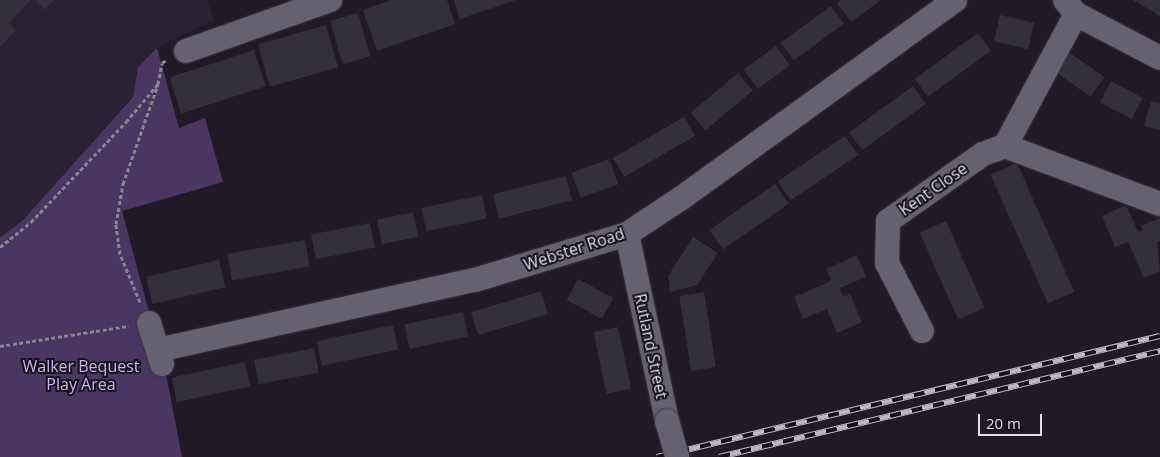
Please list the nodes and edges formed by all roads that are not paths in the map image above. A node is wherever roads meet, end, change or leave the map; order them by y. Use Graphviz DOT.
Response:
graph roads {
  1 [pos="330,0"];
  2 [pos="955,0"];
  3 [pos="1071,7"];
  4 [pos="186,51"];
  5 [pos="1160,58"];
  6 [pos="1004,146"];
  7 [pos="1160,204"];
  8 [pos="627,234"];
  9 [pos="149,323"];
  10 [pos="922,331"];
  11 [pos="677,457"];
  1 -- 4 [label="street"];
  2 -- 8 [label="street, Webster Road"];
  3 -- 5 [label="street"];
  3 -- 6 [label="street"];
  6 -- 7 [label="street"];
  6 -- 10 [label="street, Kent Close"];
  8 -- 9 [label="street, Webster Road"];
  8 -- 11 [label="street, Rutland Street, bridge"];
}
